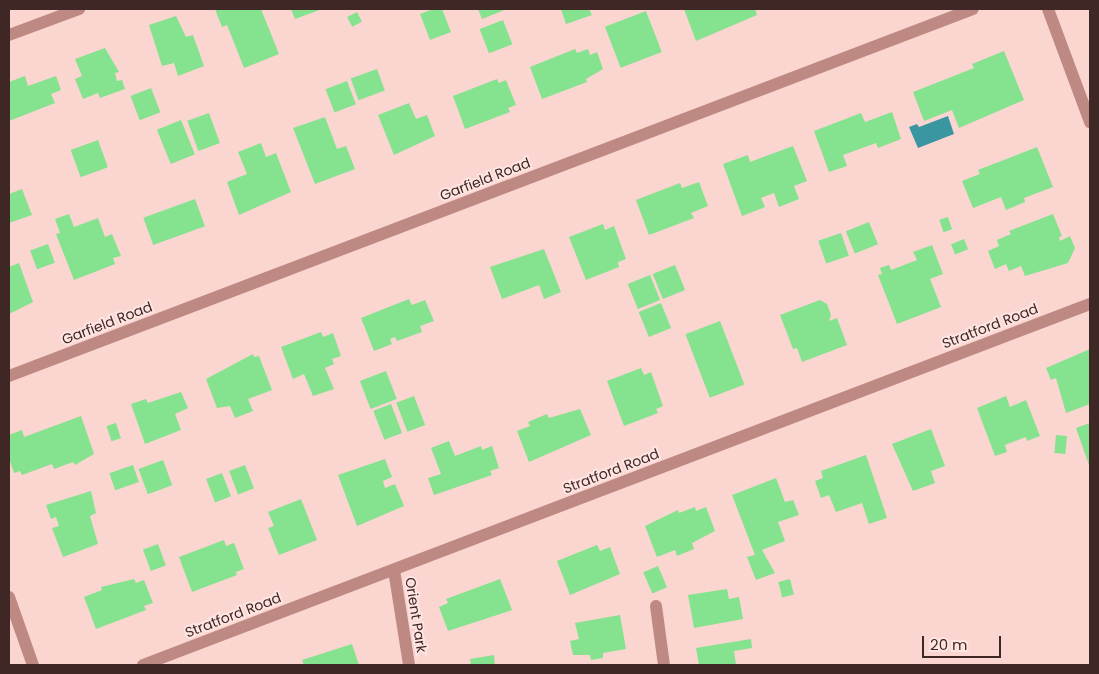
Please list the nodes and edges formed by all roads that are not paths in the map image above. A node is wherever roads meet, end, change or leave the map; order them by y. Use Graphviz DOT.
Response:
graph roads {
  1 [pos="79,9"];
  2 [pos="973,9"];
  3 [pos="1048,9"];
  4 [pos="9,35"];
  5 [pos="1090,122"];
  6 [pos="1090,304"];
  7 [pos="9,376"];
  8 [pos="394,570"];
  9 [pos="9,597"];
  10 [pos="656,606"];
  11 [pos="33,665"];
  12 [pos="143,665"];
  13 [pos="409,665"];
  14 [pos="664,665"];
  1 -- 4 [label="street"];
  2 -- 7 [label="street, Garfield Road"];
  3 -- 5 [label="street"];
  6 -- 8 [label="street, Stratford Road"];
  8 -- 12 [label="street, Stratford Road"];
  8 -- 13 [label="street, Orient Park"];
  9 -- 11 [label="street"];
  10 -- 14 [label="street"];
}
